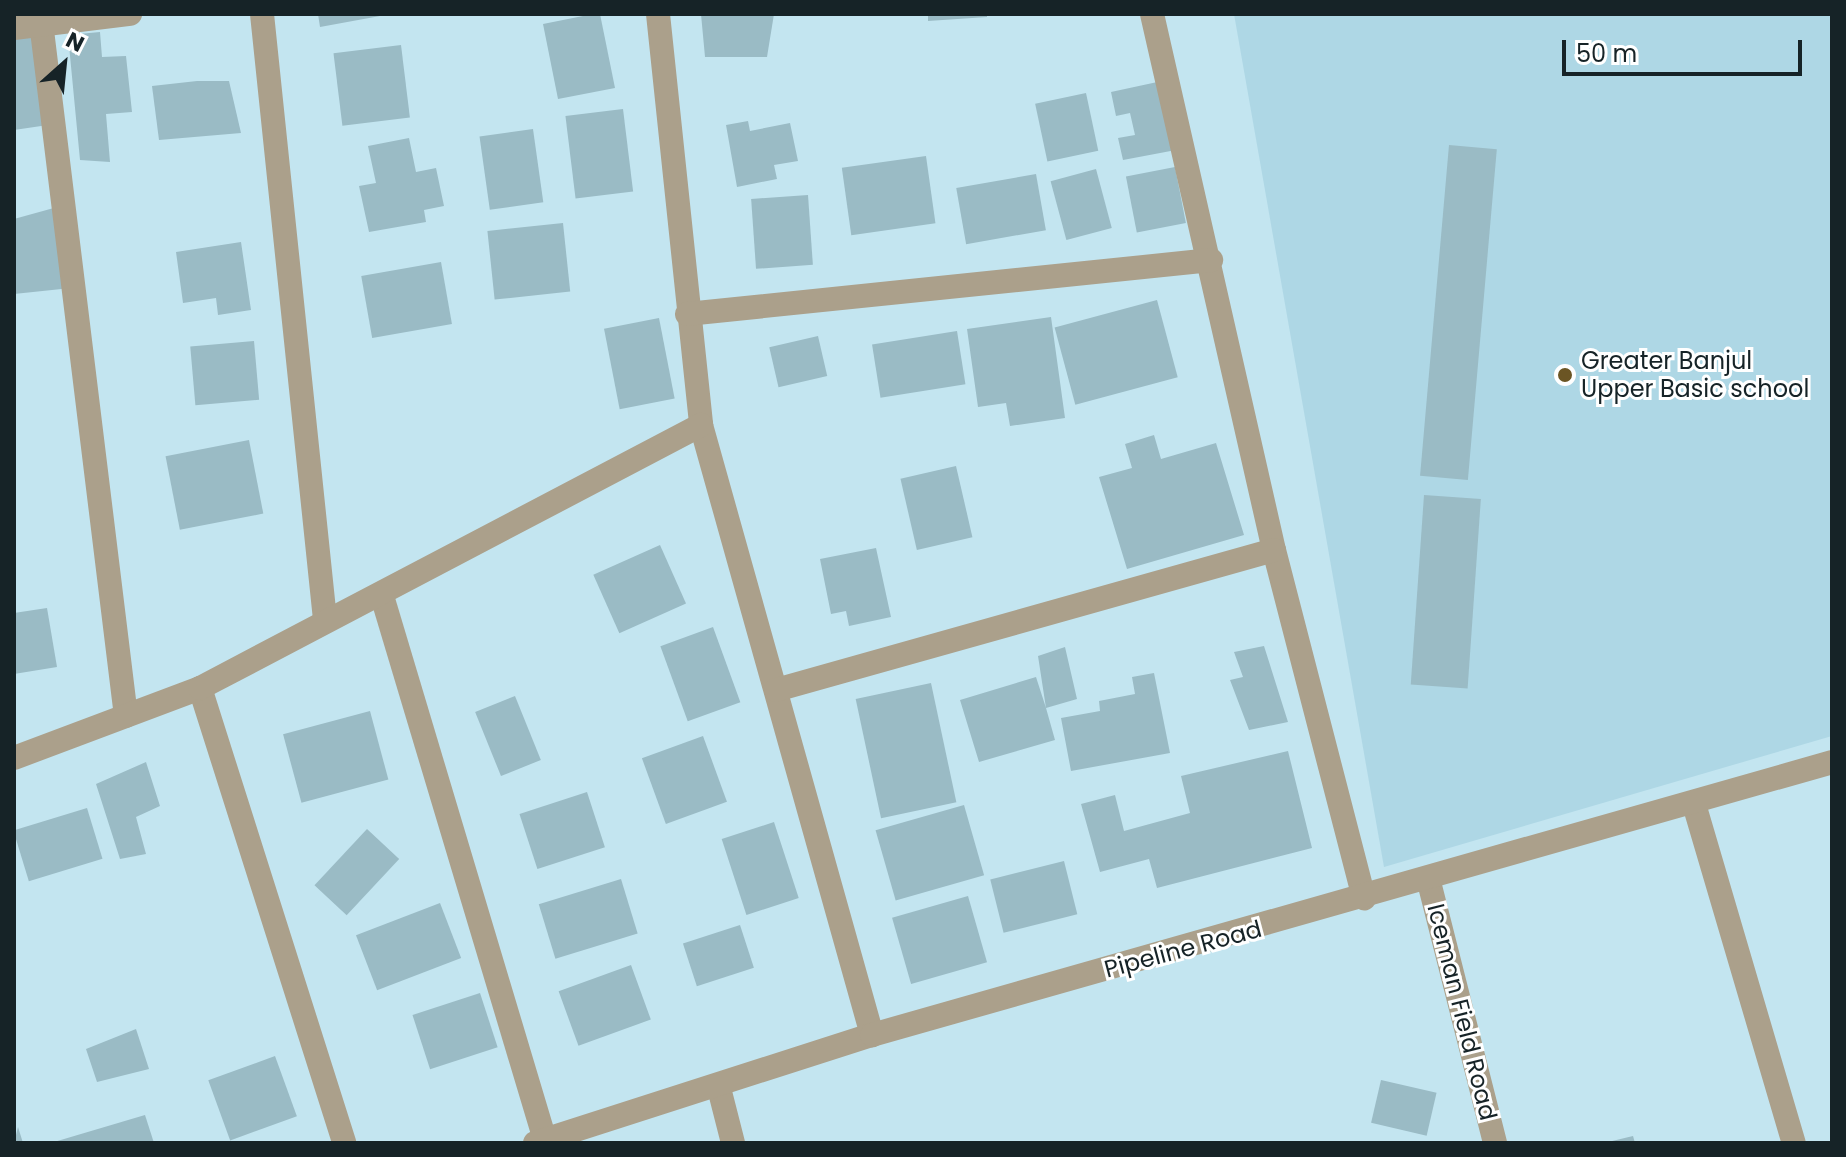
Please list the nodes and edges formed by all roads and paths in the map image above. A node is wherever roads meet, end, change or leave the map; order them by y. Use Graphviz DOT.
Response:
graph roads {
  1 [pos="130,14"];
  2 [pos="262,14"];
  3 [pos="658,14"];
  4 [pos="1152,14"];
  5 [pos="40,19"];
  6 [pos="14,28"];
  7 [pos="1211,260"];
  8 [pos="687,314"];
  9 [pos="701,425"];
  10 [pos="1274,550"];
  11 [pos="382,596"];
  12 [pos="325,620"];
  13 [pos="200,688"];
  14 [pos="776,690"];
  15 [pos="126,716"];
  16 [pos="14,758"];
  17 [pos="1832,762"];
  18 [pos="1694,804"];
  19 [pos="1429,882"];
  20 [pos="1364,899"];
  21 [pos="872,1035"];
  22 [pos="719,1088"];
  23 [pos="540,1142"];
  24 [pos="344,1143"];
  25 [pos="733,1143"];
  26 [pos="1495,1143"];
  27 [pos="1794,1143"];
  1 -- 5 [label="street"];
  2 -- 12 [label="street"];
  3 -- 8 [label="street"];
  4 -- 7 [label="street"];
  5 -- 6 [label="street"];
  5 -- 15 [label="street"];
  7 -- 8 [label="street"];
  7 -- 10 [label="street"];
  8 -- 9 [label="street"];
  9 -- 11 [label="street"];
  9 -- 14 [label="street"];
  10 -- 14 [label="street"];
  10 -- 20 [label="street"];
  11 -- 12 [label="street"];
  11 -- 23 [label="street"];
  12 -- 13 [label="street"];
  13 -- 15 [label="street"];
  13 -- 24 [label="street"];
  14 -- 21 [label="street"];
  15 -- 16 [label="street"];
  17 -- 18 [label="street, Pipeline Road"];
  18 -- 19 [label="street, Pipeline Road"];
  18 -- 27 [label="street"];
  19 -- 20 [label="street, Pipeline Road"];
  19 -- 26 [label="street, Iceman Field Road"];
  20 -- 21 [label="street, Pipeline Road"];
  21 -- 22 [label="street, Pipeline Road"];
  22 -- 23 [label="street, Pipeline Road"];
  22 -- 25 [label="street"];
}
